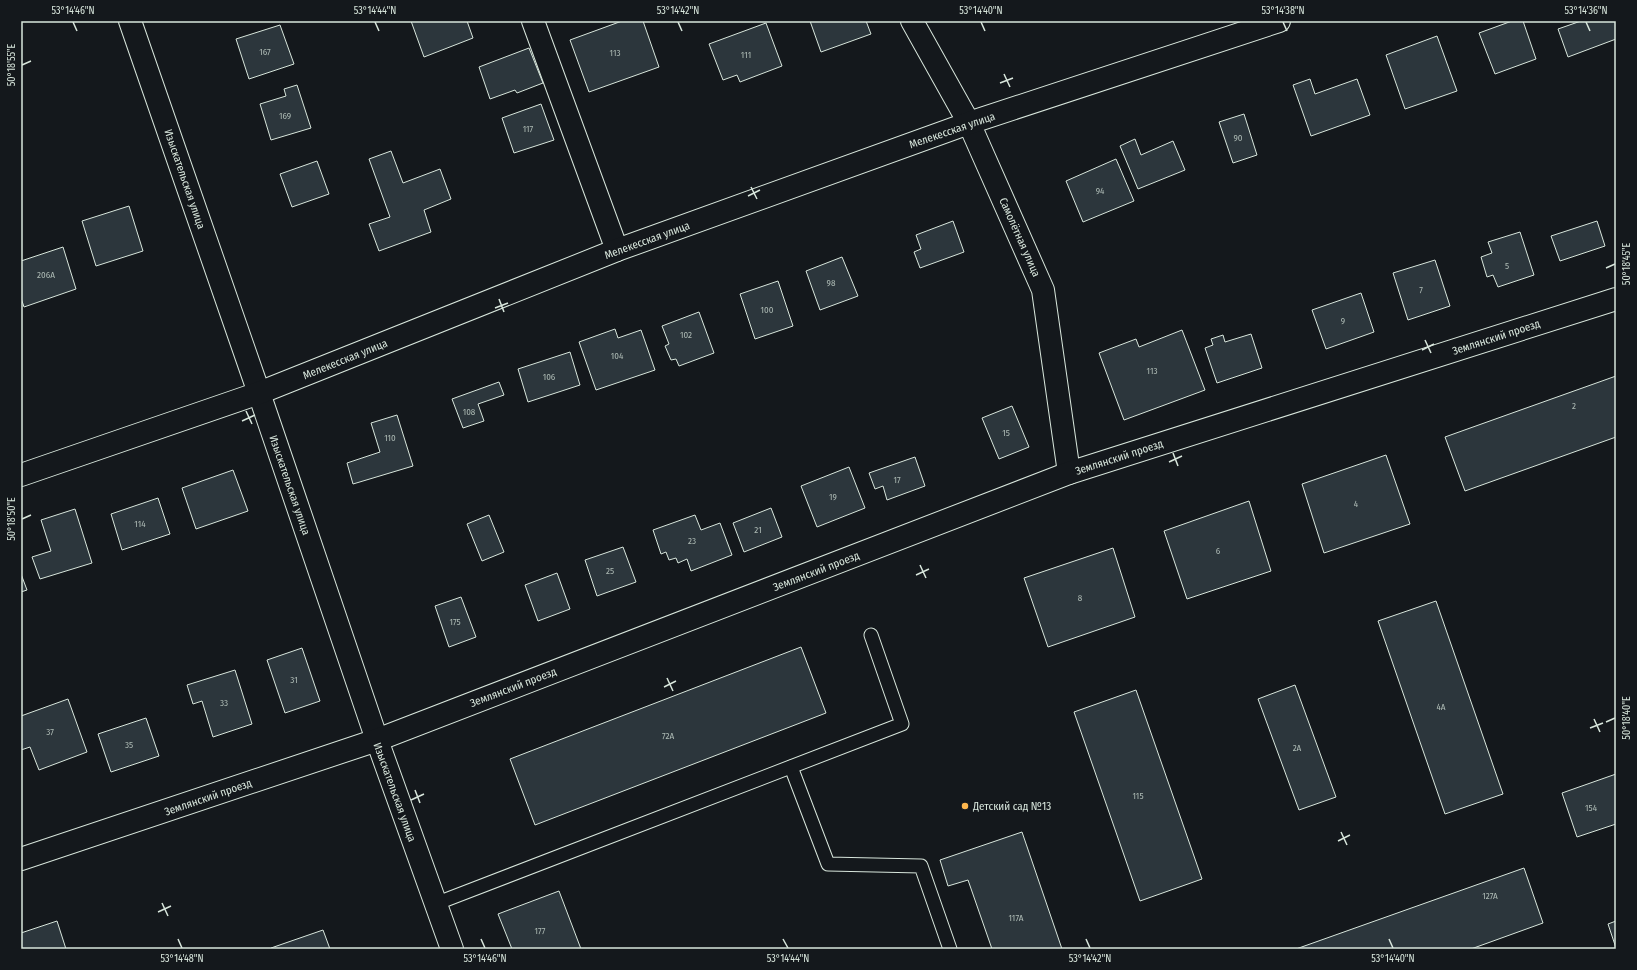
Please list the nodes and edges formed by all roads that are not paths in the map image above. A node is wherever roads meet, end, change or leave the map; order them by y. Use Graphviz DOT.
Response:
graph roads {
  1 [pos="130,21"];
  2 [pos="533,21"];
  3 [pos="912,21"];
  4 [pos="1279,21"];
  5 [pos="969,123"];
  6 [pos="617,250"];
  7 [pos="1616,299"];
  8 [pos="259,393"];
  9 [pos="1069,472"];
  10 [pos="21,475"];
  11 [pos="871,635"];
  12 [pos="377,740"];
  13 [pos="791,767"];
  14 [pos="21,859"];
  15 [pos="436,904"];
  16 [pos="452,949"];
  17 [pos="950,949"];
  1 -- 8 [label="street, Изыскательская улица"];
  2 -- 6 [label="street"];
  3 -- 5 [label="street, Самолётная улица"];
  4 -- 5 [label="street, Мелекесская улица"];
  5 -- 6 [label="street, Мелекесская улица"];
  5 -- 9 [label="street, Самолётная улица"];
  6 -- 8 [label="street, Мелекесская улица"];
  7 -- 9 [label="street, Землянский проезд"];
  8 -- 10 [label="street, Мелекесская улица"];
  8 -- 12 [label="street, Изыскательская улица"];
  9 -- 12 [label="street, Землянский проезд"];
  11 -- 13 [label="lane"];
  12 -- 14 [label="street, Землянский проезд"];
  12 -- 15 [label="street, Изыскательская улица"];
  13 -- 15 [label="lane"];
  13 -- 17 [label="lane"];
  15 -- 16 [label="street, Изыскательская улица"];
}
